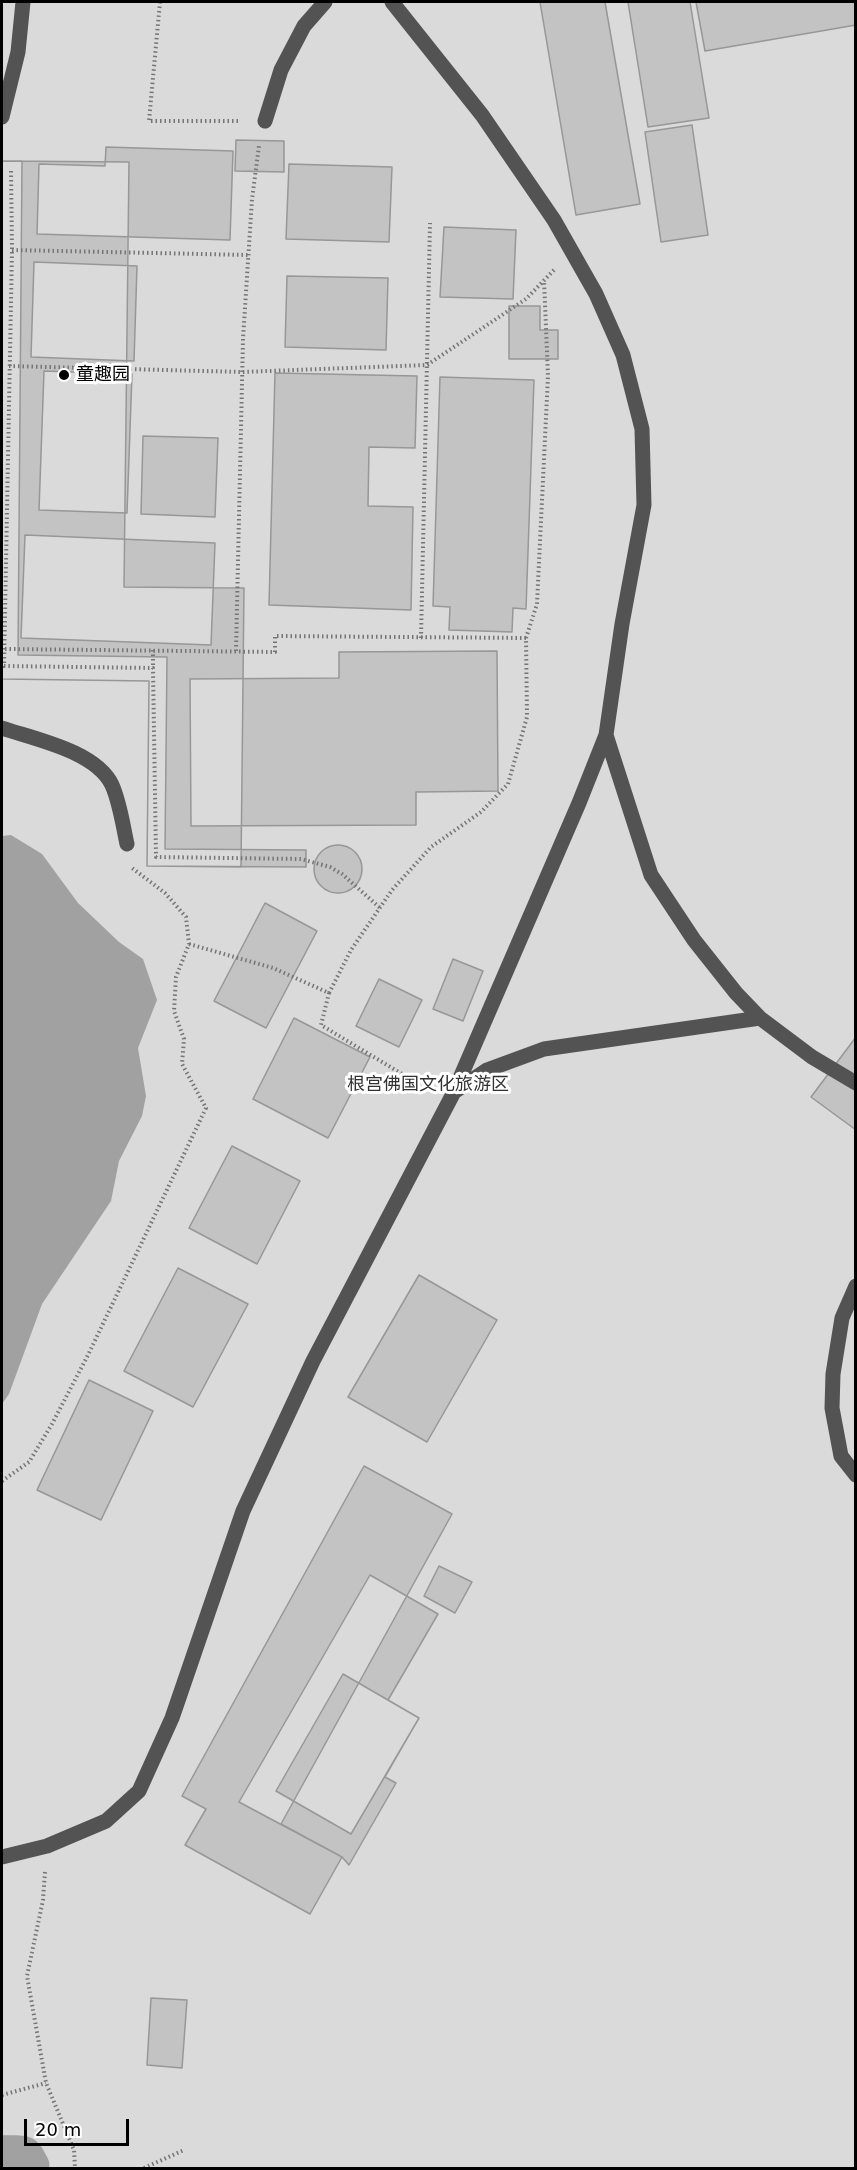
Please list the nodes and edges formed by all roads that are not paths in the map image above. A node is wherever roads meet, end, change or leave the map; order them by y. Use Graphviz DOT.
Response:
graph roads {
  1 [pos="23,2"];
  2 [pos="325,2"];
  3 [pos="392,2"];
  4 [pos="2,117"];
  5 [pos="266,121"];
  6 [pos="2,728"];
  7 [pos="606,735"];
  8 [pos="127,844"];
  9 [pos="760,1018"];
  10 [pos="855,1083"];
  11 [pos="454,1092"];
  12 [pos="855,1286"];
  13 [pos="855,1475"];
  14 [pos="2,1857"];
  1 -- 4 [label="lane"];
  2 -- 5 [label="lane"];
  3 -- 7 [label="lane"];
  6 -- 8 [label="lane"];
  7 -- 9 [label="lane"];
  7 -- 11 [label="lane"];
  9 -- 10 [label="lane"];
  9 -- 11 [label="lane"];
  11 -- 14 [label="lane"];
  12 -- 13 [label="lane"];
}
